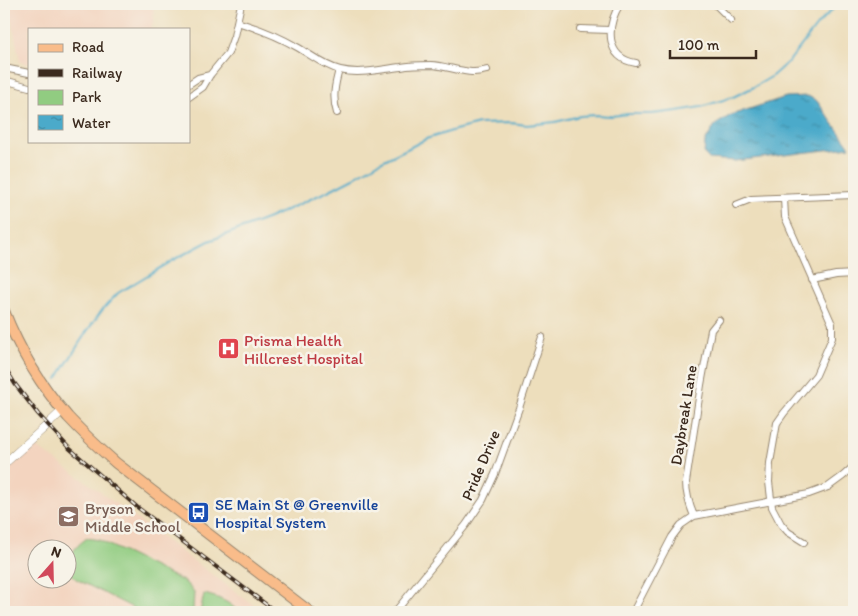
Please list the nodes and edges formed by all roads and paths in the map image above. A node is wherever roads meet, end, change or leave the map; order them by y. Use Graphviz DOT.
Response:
graph roads {
  1 [pos="241,4"];
  2 [pos="620,4"];
  3 [pos="715,4"];
  4 [pos="731,20"];
  5 [pos="237,22"];
  6 [pos="580,29"];
  7 [pos="610,30"];
  8 [pos="636,63"];
  9 [pos="4,68"];
  10 [pos="339,70"];
  11 [pos="487,70"];
  12 [pos="28,73"];
  13 [pos="210,75"];
  14 [pos="4,80"];
  15 [pos="190,83"];
  16 [pos="28,87"];
  17 [pos="190,96"];
  18 [pos="337,112"];
  19 [pos="854,195"];
  20 [pos="784,198"];
  21 [pos="736,205"];
  22 [pos="854,274"];
  23 [pos="812,280"];
  24 [pos="4,311"];
  25 [pos="719,320"];
  26 [pos="542,337"];
  27 [pos="63,410"];
  28 [pos="4,464"];
  29 [pos="854,466"];
  30 [pos="771,501"];
  31 [pos="694,516"];
  32 [pos="804,542"];
  33 [pos="310,612"];
  34 [pos="395,612"];
  35 [pos="633,612"];
  1 -- 5 [label="street"];
  2 -- 7 [label="street"];
  3 -- 4 [label="street"];
  5 -- 10 [label="street"];
  5 -- 13 [label="street"];
  6 -- 7 [label="street"];
  7 -- 8 [label="street"];
  9 -- 12 [label="street"];
  10 -- 11 [label="street"];
  10 -- 18 [label="street"];
  13 -- 15 [label="street"];
  13 -- 17 [label="street"];
  14 -- 16 [label="street"];
  19 -- 20 [label="street"];
  20 -- 21 [label="street"];
  20 -- 23 [label="street"];
  22 -- 23 [label="street"];
  23 -- 30 [label="street"];
  24 -- 27 [label="main road"];
  25 -- 31 [label="street, Daybreak Lane"];
  26 -- 34 [label="street, Pride Drive"];
  27 -- 28 [label="street"];
  27 -- 33 [label="main road"];
  29 -- 30 [label="street"];
  30 -- 31 [label="street"];
  30 -- 32 [label="street"];
  31 -- 35 [label="street"];
}
